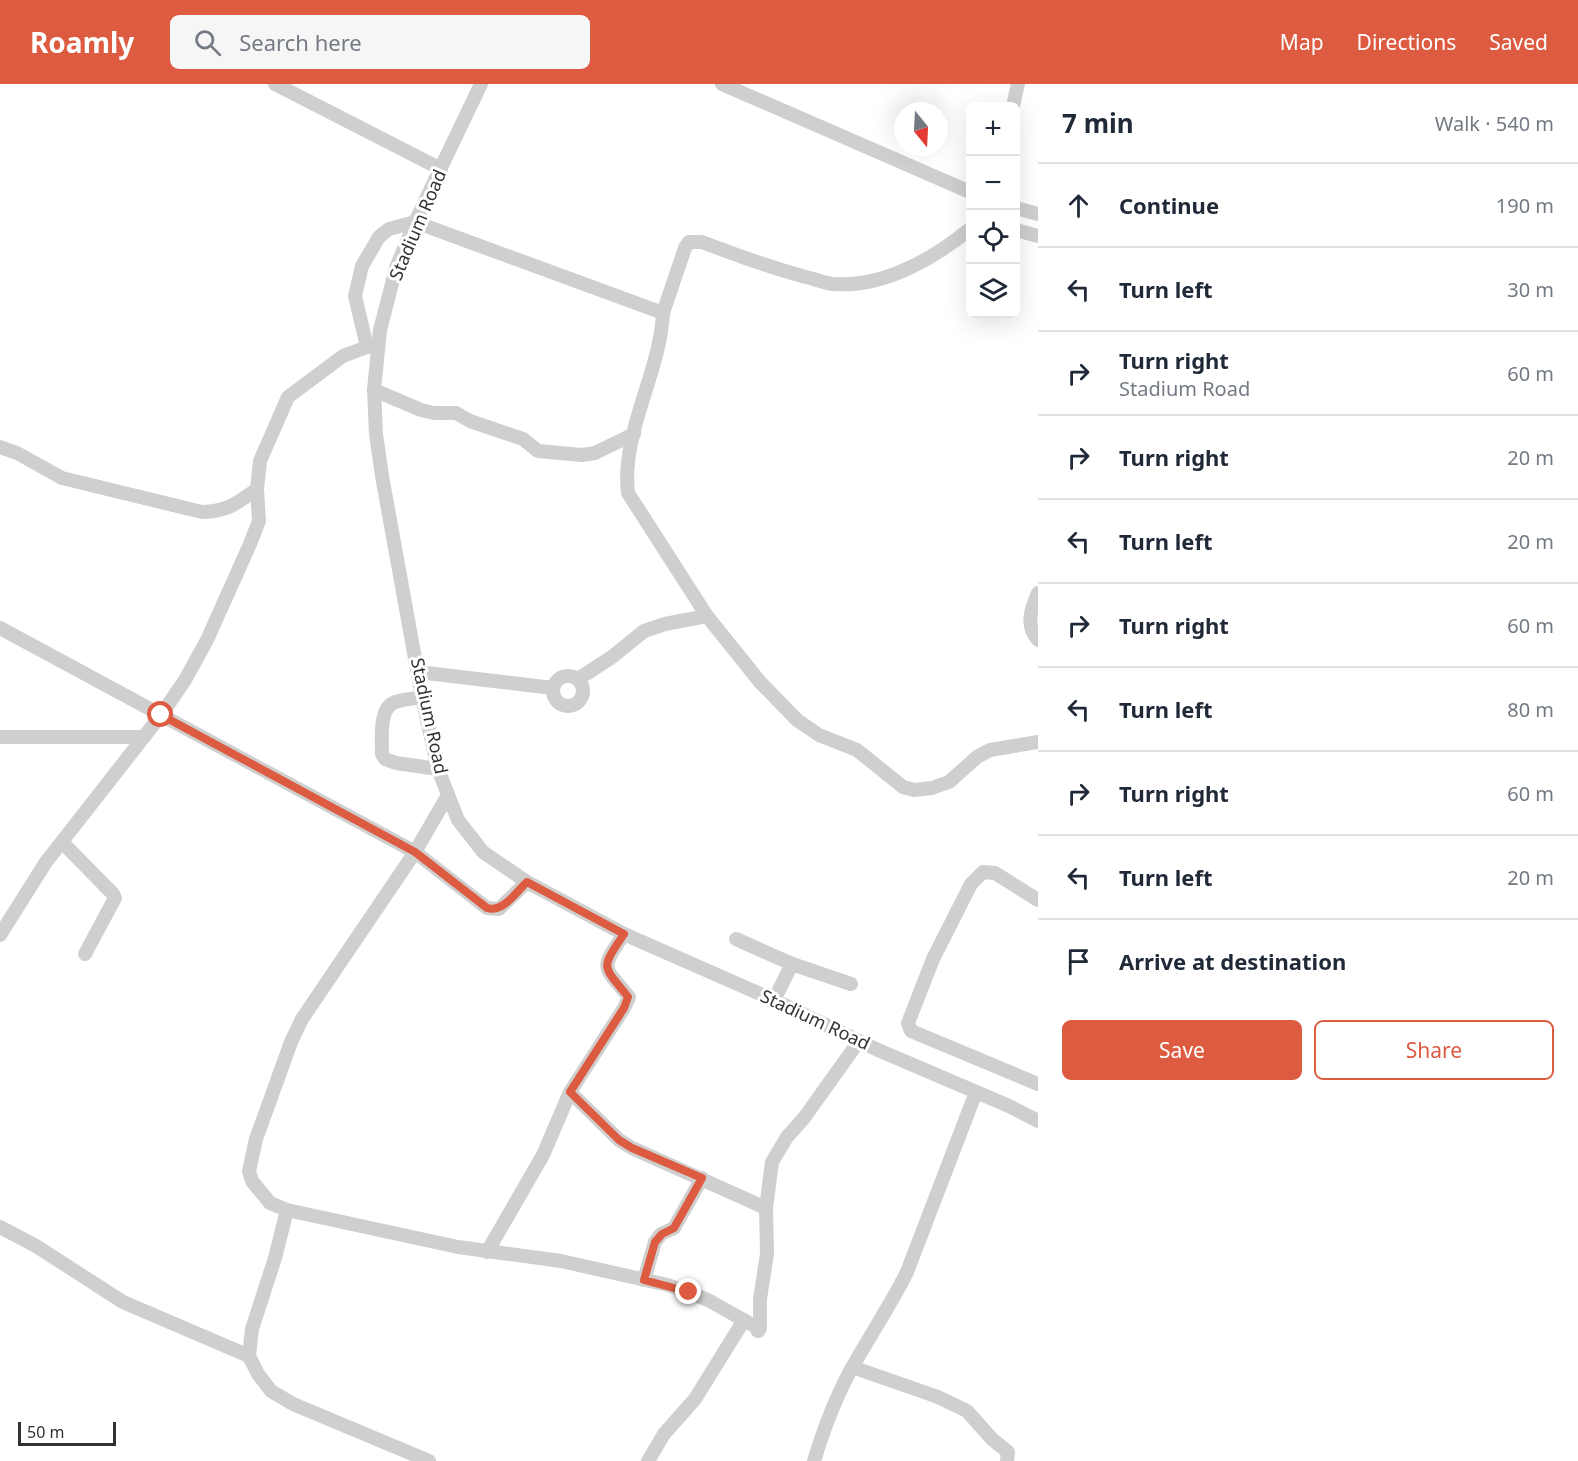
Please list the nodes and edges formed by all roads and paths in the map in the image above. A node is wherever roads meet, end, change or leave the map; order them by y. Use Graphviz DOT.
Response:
graph roads {
  1 [pos="276,84"];
  2 [pos="481,84"];
  3 [pos="722,84"];
  4 [pos="1018,84"];
  5 [pos="1014,102"];
  6 [pos="441,169"];
  7 [pos="966,190"];
  8 [pos="1020,209"];
  9 [pos="1038,213"];
  10 [pos="416,222"];
  11 [pos="1020,231"];
  12 [pos="966,232"];
  13 [pos="1038,236"];
  14 [pos="663,314"];
  15 [pos="373,346"];
  16 [pos="374,390"];
  17 [pos="634,434"];
  18 [pos="0,447"];
  19 [pos="257,489"];
  20 [pos="1038,593"];
  21 [pos="707,616"];
  22 [pos="0,628"];
  23 [pos="1038,640"];
  24 [pos="418,672"];
  25 [pos="578,679"];
  26 [pos="553,688"];
  27 [pos="422,697"];
  28 [pos="161,715"];
  29 [pos="0,737"];
  30 [pos="144,737"];
  31 [pos="1038,742"];
  32 [pos="438,769"];
  33 [pos="448,795"];
  34 [pos="62,842"];
  35 [pos="415,852"];
  36 [pos="527,882"];
  37 [pos="1038,900"];
  38 [pos="2,929"];
  39 [pos="624,934"];
  40 [pos="736,939"];
  41 [pos="85,954"];
  42 [pos="792,964"];
  43 [pos="851,984"];
  44 [pos="774,1000"];
  45 [pos="859,1041"];
  46 [pos="1038,1084"];
  47 [pos="570,1092"];
  48 [pos="976,1092"];
  49 [pos="1038,1121"];
  50 [pos="702,1178"];
  51 [pos="766,1208"];
  52 [pos="287,1210"];
  53 [pos="0,1227"];
  54 [pos="487,1252"];
  55 [pos="644,1280"];
  56 [pos="744,1320"];
  57 [pos="249,1356"];
  58 [pos="852,1367"];
  59 [pos="429,1461"];
  60 [pos="648,1461"];
  61 [pos="814,1461"];
  62 [pos="1006,1461"];
  1 -- 6 [label="street"];
  2 -- 6 [label="street, Stadium Road"];
  3 -- 7 [label="street"];
  4 -- 5 [label="street"];
  6 -- 10 [label="street, Stadium Road"];
  8 -- 9 [label="street"];
  10 -- 14 [label="street"];
  10 -- 15 [label="street, Stadium Road"];
  10 -- 15 [label="street"];
  11 -- 13 [label="street"];
  12 -- 14 [label="street"];
  14 -- 17 [label="street"];
  15 -- 16 [label="street, Stadium Road"];
  15 -- 19 [label="street"];
  16 -- 17 [label="street"];
  16 -- 24 [label="street, Stadium Road"];
  17 -- 21 [label="street"];
  18 -- 19 [label="street"];
  19 -- 28 [label="street"];
  20 -- 23 [label="street"];
  21 -- 25 [label="street"];
  21 -- 31 [label="street"];
  22 -- 28 [label="street"];
  24 -- 26 [label="street"];
  24 -- 27 [label="street, Stadium Road"];
  25 -- 26 [label="street"];
  25 -- 26 [label="street"];
  27 -- 32 [label="street, Stadium Road"];
  27 -- 32 [label="street"];
  28 -- 30 [label="street"];
  28 -- 35 [label="street"];
  29 -- 30 [label="street"];
  30 -- 34 [label="street"];
  32 -- 33 [label="street, Stadium Road"];
  33 -- 35 [label="street"];
  33 -- 36 [label="street, Stadium Road"];
  34 -- 38 [label="street"];
  34 -- 41 [label="street"];
  35 -- 36 [label="street"];
  35 -- 52 [label="street"];
  36 -- 39 [label="street, Stadium Road"];
  37 -- 46 [label="street"];
  39 -- 44 [label="street, Stadium Road"];
  39 -- 47 [label="street"];
  40 -- 42 [label="street"];
  42 -- 43 [label="street"];
  42 -- 44 [label="street"];
  44 -- 45 [label="street, Stadium Road"];
  45 -- 48 [label="street, Stadium Road"];
  45 -- 51 [label="street"];
  47 -- 50 [label="street"];
  47 -- 54 [label="street"];
  48 -- 49 [label="street, Stadium Road"];
  48 -- 58 [label="street"];
  50 -- 51 [label="street"];
  50 -- 55 [label="street"];
  51 -- 56 [label="street"];
  52 -- 54 [label="street"];
  52 -- 57 [label="street"];
  53 -- 57 [label="street"];
  54 -- 55 [label="street"];
  55 -- 56 [label="street"];
  56 -- 60 [label="street"];
  57 -- 59 [label="street"];
  58 -- 61 [label="street"];
  58 -- 62 [label="street"];
}
